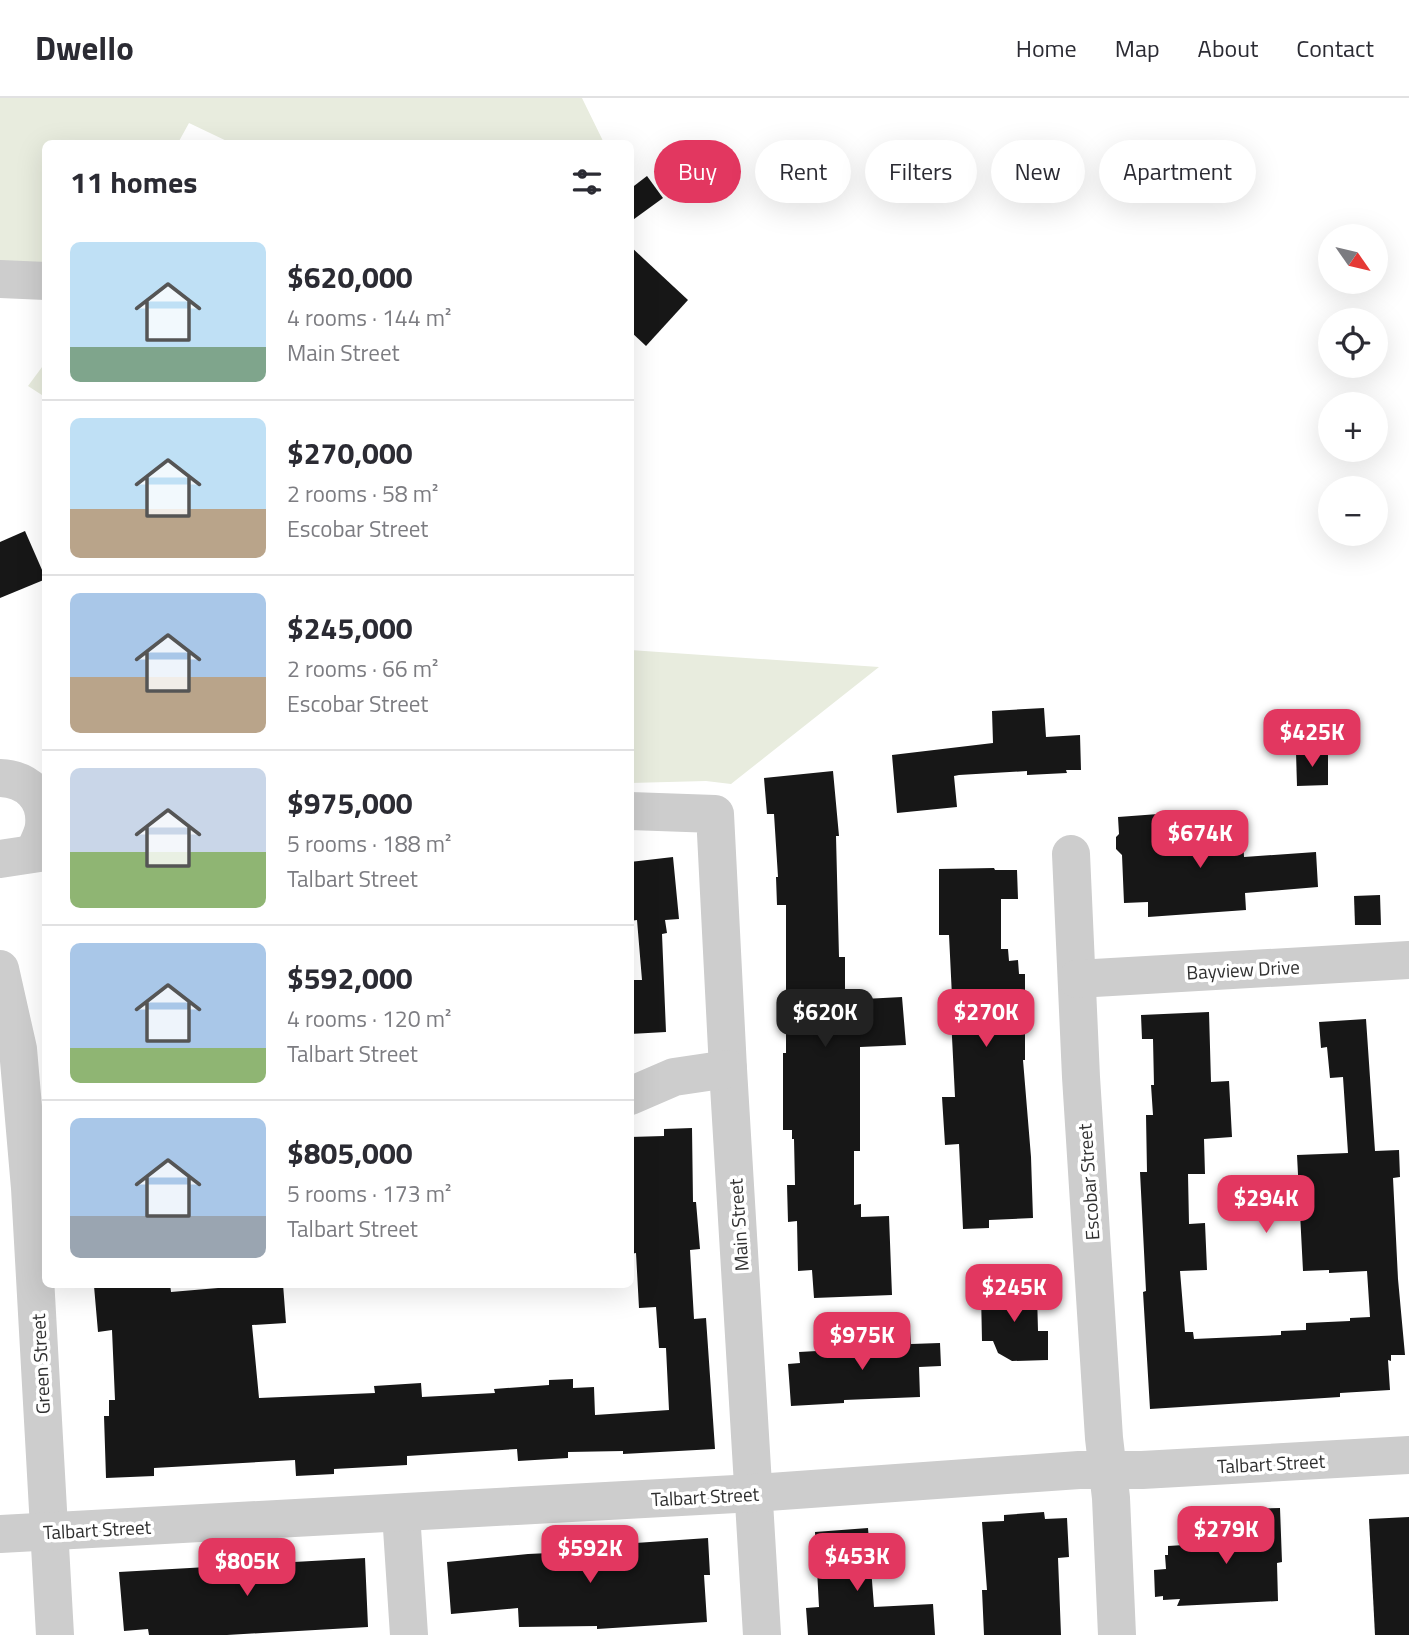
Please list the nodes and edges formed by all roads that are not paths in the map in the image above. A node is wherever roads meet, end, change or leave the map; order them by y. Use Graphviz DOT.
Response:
graph roads {
  1 [pos="0,279"];
  2 [pos="42,281"];
  3 [pos="0,778"];
  4 [pos="42,807"];
  5 [pos="634,811"];
  6 [pos="42,830"];
  7 [pos="1071,854"];
  8 [pos="27,855"];
  9 [pos="1409,960"];
  10 [pos="0,969"];
  11 [pos="1077,979"];
  12 [pos="728,1069"];
  13 [pos="634,1094"];
  14 [pos="25,1188"];
  15 [pos="1409,1455"];
  16 [pos="1108,1470"];
  17 [pos="754,1493"];
  18 [pos="401,1513"];
  19 [pos="50,1531"];
  20 [pos="0,1534"];
  21 [pos="55,1635"];
  22 [pos="409,1635"];
  23 [pos="762,1635"];
  24 [pos="1117,1635"];
  1 -- 2 [label="street"];
  3 -- 4 [label="street"];
  5 -- 12 [label="street, Main Street"];
  6 -- 8 [label="street"];
  7 -- 11 [label="street, Escobar Street"];
  9 -- 11 [label="street, Bayview Drive"];
  10 -- 14 [label="street, Green Street"];
  11 -- 16 [label="street, Escobar Street"];
  12 -- 13 [label="street"];
  12 -- 17 [label="street, Main Street"];
  14 -- 19 [label="street, Green Street"];
  15 -- 16 [label="street, Talbart Street"];
  16 -- 17 [label="street, Talbart Street"];
  16 -- 24 [label="street, Escobar Street"];
  17 -- 18 [label="street, Talbart Street"];
  17 -- 23 [label="street, Main Street"];
  18 -- 19 [label="street, Talbart Street"];
  18 -- 22 [label="street"];
  19 -- 20 [label="street, Talbart Street"];
  19 -- 21 [label="street, Green Street"];
}
